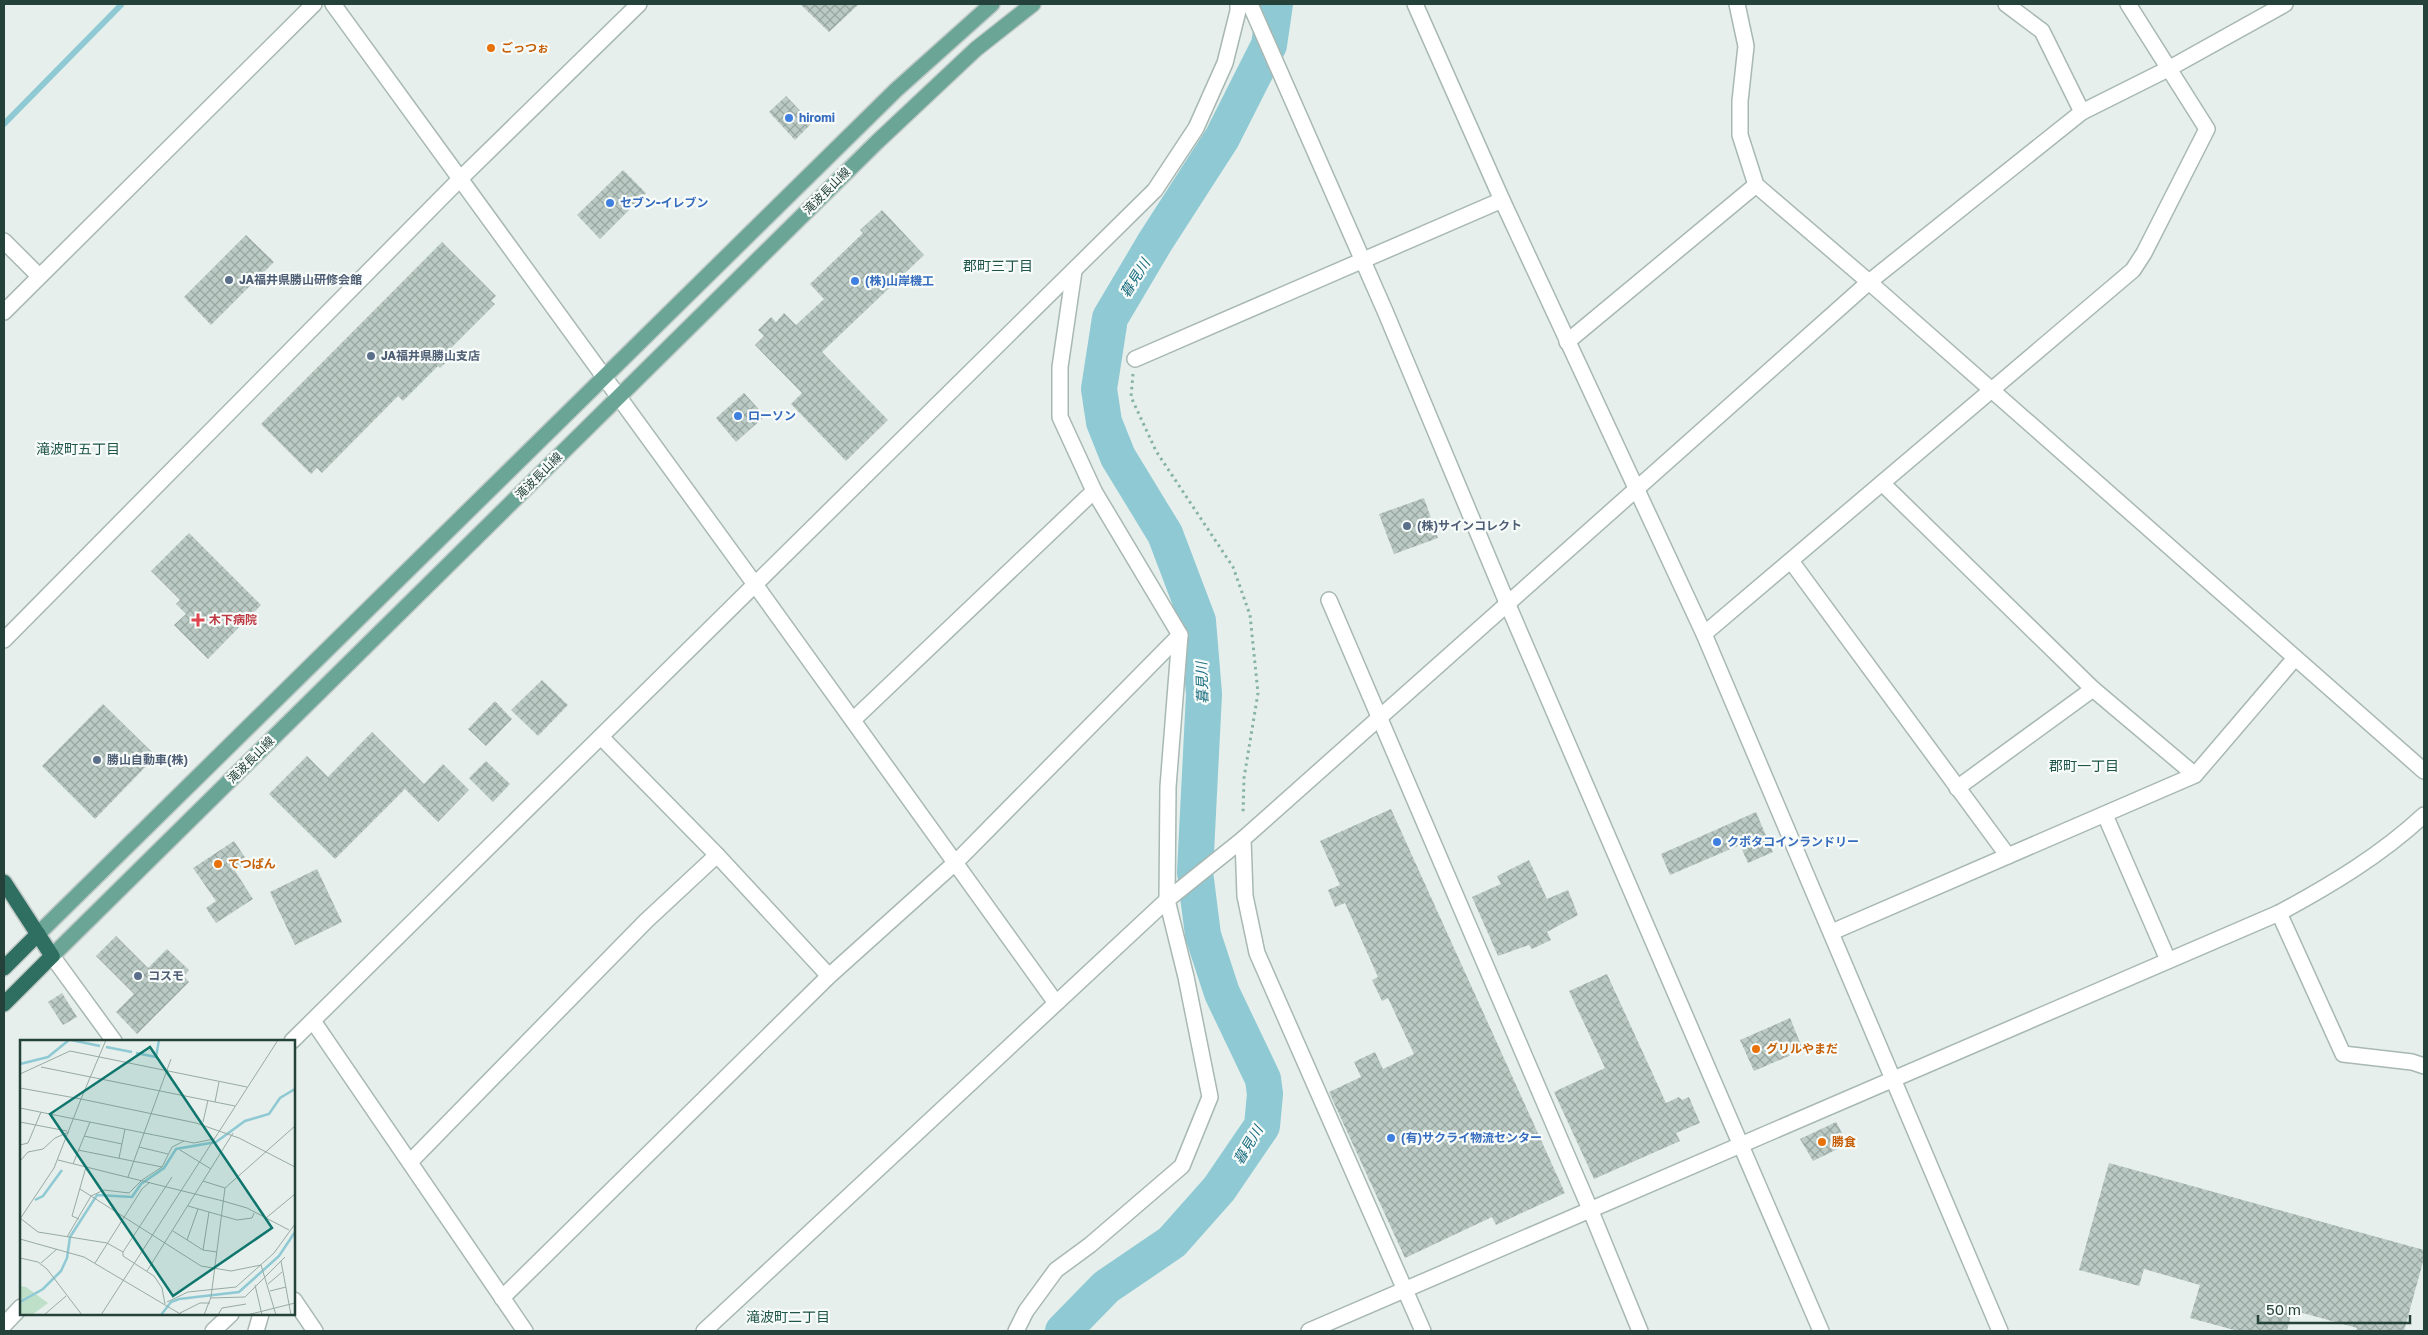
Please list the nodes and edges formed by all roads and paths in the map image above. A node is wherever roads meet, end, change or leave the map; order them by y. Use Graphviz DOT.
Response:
graph roads {
  1 [pos="314,4"];
  2 [pos="333,4"];
  3 [pos="639,4"];
  4 [pos="992,4"];
  5 [pos="1033,4"];
  6 [pos="1238,4"];
  7 [pos="1250,4"];
  8 [pos="1415,4"];
  9 [pos="1737,4"];
  10 [pos="2006,4"];
  11 [pos="2128,4"];
  12 [pos="2285,4"];
  13 [pos="2170,68"];
  14 [pos="2082,112"];
  15 [pos="460,180"];
  16 [pos="1756,185"];
  17 [pos="1502,200"];
  18 [pos="4,241"];
  19 [pos="1361,260"];
  20 [pos="1074,271"];
  21 [pos="39,276"];
  22 [pos="1869,282"];
  23 [pos="4,312"];
  24 [pos="1567,342"];
  25 [pos="1135,358"];
  26 [pos="604,376"];
  27 [pos="1991,391"];
  28 [pos="619,397"];
  29 [pos="1882,483"];
  30 [pos="1636,488"];
  31 [pos="1094,491"];
  32 [pos="1791,560"];
  33 [pos="754,583"];
  34 [pos="1329,600"];
  35 [pos="1508,605"];
  36 [pos="1704,634"];
  37 [pos="1180,635"];
  38 [pos="4,640"];
  39 [pos="2295,658"];
  40 [pos="2093,689"];
  41 [pos="1380,717"];
  42 [pos="853,720"];
  43 [pos="601,737"];
  44 [pos="2424,771"];
  45 [pos="2195,775"];
  46 [pos="1957,788"];
  47 [pos="2104,814"];
  48 [pos="2424,814"];
  49 [pos="1239,842"];
  50 [pos="717,855"];
  51 [pos="2008,856"];
  52 [pos="956,862"];
  53 [pos="4,882"];
  54 [pos="1167,900"];
  55 [pos="2279,913"];
  56 [pos="1832,932"];
  57 [pos="38,934"];
  58 [pos="52,956"];
  59 [pos="2168,960"];
  60 [pos="4,968"];
  61 [pos="829,976"];
  62 [pos="1056,1003"];
  63 [pos="4,1004"];
  64 [pos="313,1021"];
  65 [pos="113,1040"];
  66 [pos="293,1040"];
  67 [pos="2424,1066"];
  68 [pos="1892,1078"];
  69 [pos="1740,1144"];
  70 [pos="410,1162"];
  71 [pos="1590,1209"];
  72 [pos="1405,1290"];
  73 [pos="502,1298"];
  74 [pos="295,1301"];
  75 [pos="20,1308"];
  76 [pos="230,1315"];
  77 [pos="261,1315"];
  78 [pos="4,1325"];
  79 [pos="213,1331"];
  80 [pos="256,1331"];
  81 [pos="315,1331"];
  82 [pos="525,1331"];
  83 [pos="704,1331"];
  84 [pos="1016,1331"];
  85 [pos="1309,1331"];
  86 [pos="1423,1331"];
  87 [pos="1640,1331"];
  88 [pos="1821,1331"];
  89 [pos="2000,1331"];
  1 -- 21 [label="street"];
  2 -- 15 [label="street"];
  3 -- 15 [label="street"];
  4 -- 26 [label="main road, 滝波長山線"];
  5 -- 28 [label="main road, 滝波長山線"];
  6 -- 20 [label="street"];
  7 -- 19 [label="street"];
  8 -- 17 [label="street"];
  9 -- 16 [label="street"];
  10 -- 14 [label="street"];
  11 -- 13 [label="street"];
  12 -- 13 [label="street"];
  13 -- 14 [label="street"];
  13 -- 27 [label="street"];
  14 -- 22 [label="street"];
  15 -- 26 [label="street"];
  15 -- 38 [label="street"];
  16 -- 22 [label="street"];
  16 -- 24 [label="street"];
  17 -- 19 [label="street"];
  17 -- 24 [label="street"];
  18 -- 21 [label="street"];
  19 -- 25 [label="street"];
  19 -- 35 [label="street"];
  20 -- 31 [label="street"];
  20 -- 33 [label="street"];
  21 -- 23 [label="street"];
  22 -- 27 [label="street"];
  22 -- 30 [label="street"];
  24 -- 30 [label="street"];
  25 -- 49 [label="path"];
  26 -- 28 [label="street"];
  26 -- 57 [label="main road, 滝波長山線"];
  27 -- 29 [label="street"];
  27 -- 39 [label="street"];
  28 -- 33 [label="street"];
  28 -- 58 [label="main road, 滝波長山線"];
  29 -- 32 [label="street"];
  29 -- 40 [label="street"];
  30 -- 35 [label="street"];
  30 -- 36 [label="street"];
  31 -- 37 [label="street"];
  31 -- 42 [label="street"];
  32 -- 36 [label="street"];
  32 -- 46 [label="street"];
  33 -- 42 [label="street"];
  33 -- 43 [label="street"];
  34 -- 41 [label="street"];
  35 -- 41 [label="street"];
  35 -- 69 [label="street"];
  36 -- 56 [label="street"];
  37 -- 52 [label="street"];
  37 -- 54 [label="street"];
  39 -- 44 [label="street"];
  39 -- 45 [label="street"];
  40 -- 45 [label="street"];
  40 -- 46 [label="street"];
  41 -- 49 [label="street"];
  41 -- 71 [label="street"];
  42 -- 52 [label="street"];
  43 -- 50 [label="street"];
  43 -- 64 [label="street"];
  45 -- 47 [label="street"];
  46 -- 51 [label="street"];
  47 -- 51 [label="street"];
  47 -- 59 [label="street"];
  48 -- 55 [label="street"];
  49 -- 54 [label="street"];
  49 -- 72 [label="street"];
  50 -- 61 [label="street"];
  50 -- 70 [label="street"];
  51 -- 56 [label="street"];
  52 -- 61 [label="street"];
  52 -- 62 [label="street"];
  53 -- 57 [label="highway"];
  54 -- 62 [label="street"];
  54 -- 84 [label="street"];
  55 -- 59 [label="street"];
  55 -- 67 [label="street"];
  56 -- 68 [label="street"];
  57 -- 58 [label="highway"];
  57 -- 60 [label="highway"];
  58 -- 63 [label="highway"];
  58 -- 65 [label="street"];
  59 -- 68 [label="street"];
  61 -- 73 [label="street"];
  62 -- 83 [label="street"];
  64 -- 66 [label="street"];
  64 -- 70 [label="street"];
  68 -- 69 [label="street"];
  68 -- 89 [label="street"];
  69 -- 71 [label="street"];
  69 -- 88 [label="street"];
  70 -- 73 [label="street"];
  71 -- 72 [label="street"];
  71 -- 87 [label="street"];
  72 -- 85 [label="street"];
  72 -- 86 [label="street"];
  73 -- 82 [label="street"];
  74 -- 81 [label="street"];
  75 -- 78 [label="street"];
  76 -- 79 [label="street"];
  77 -- 80 [label="street"];
}
